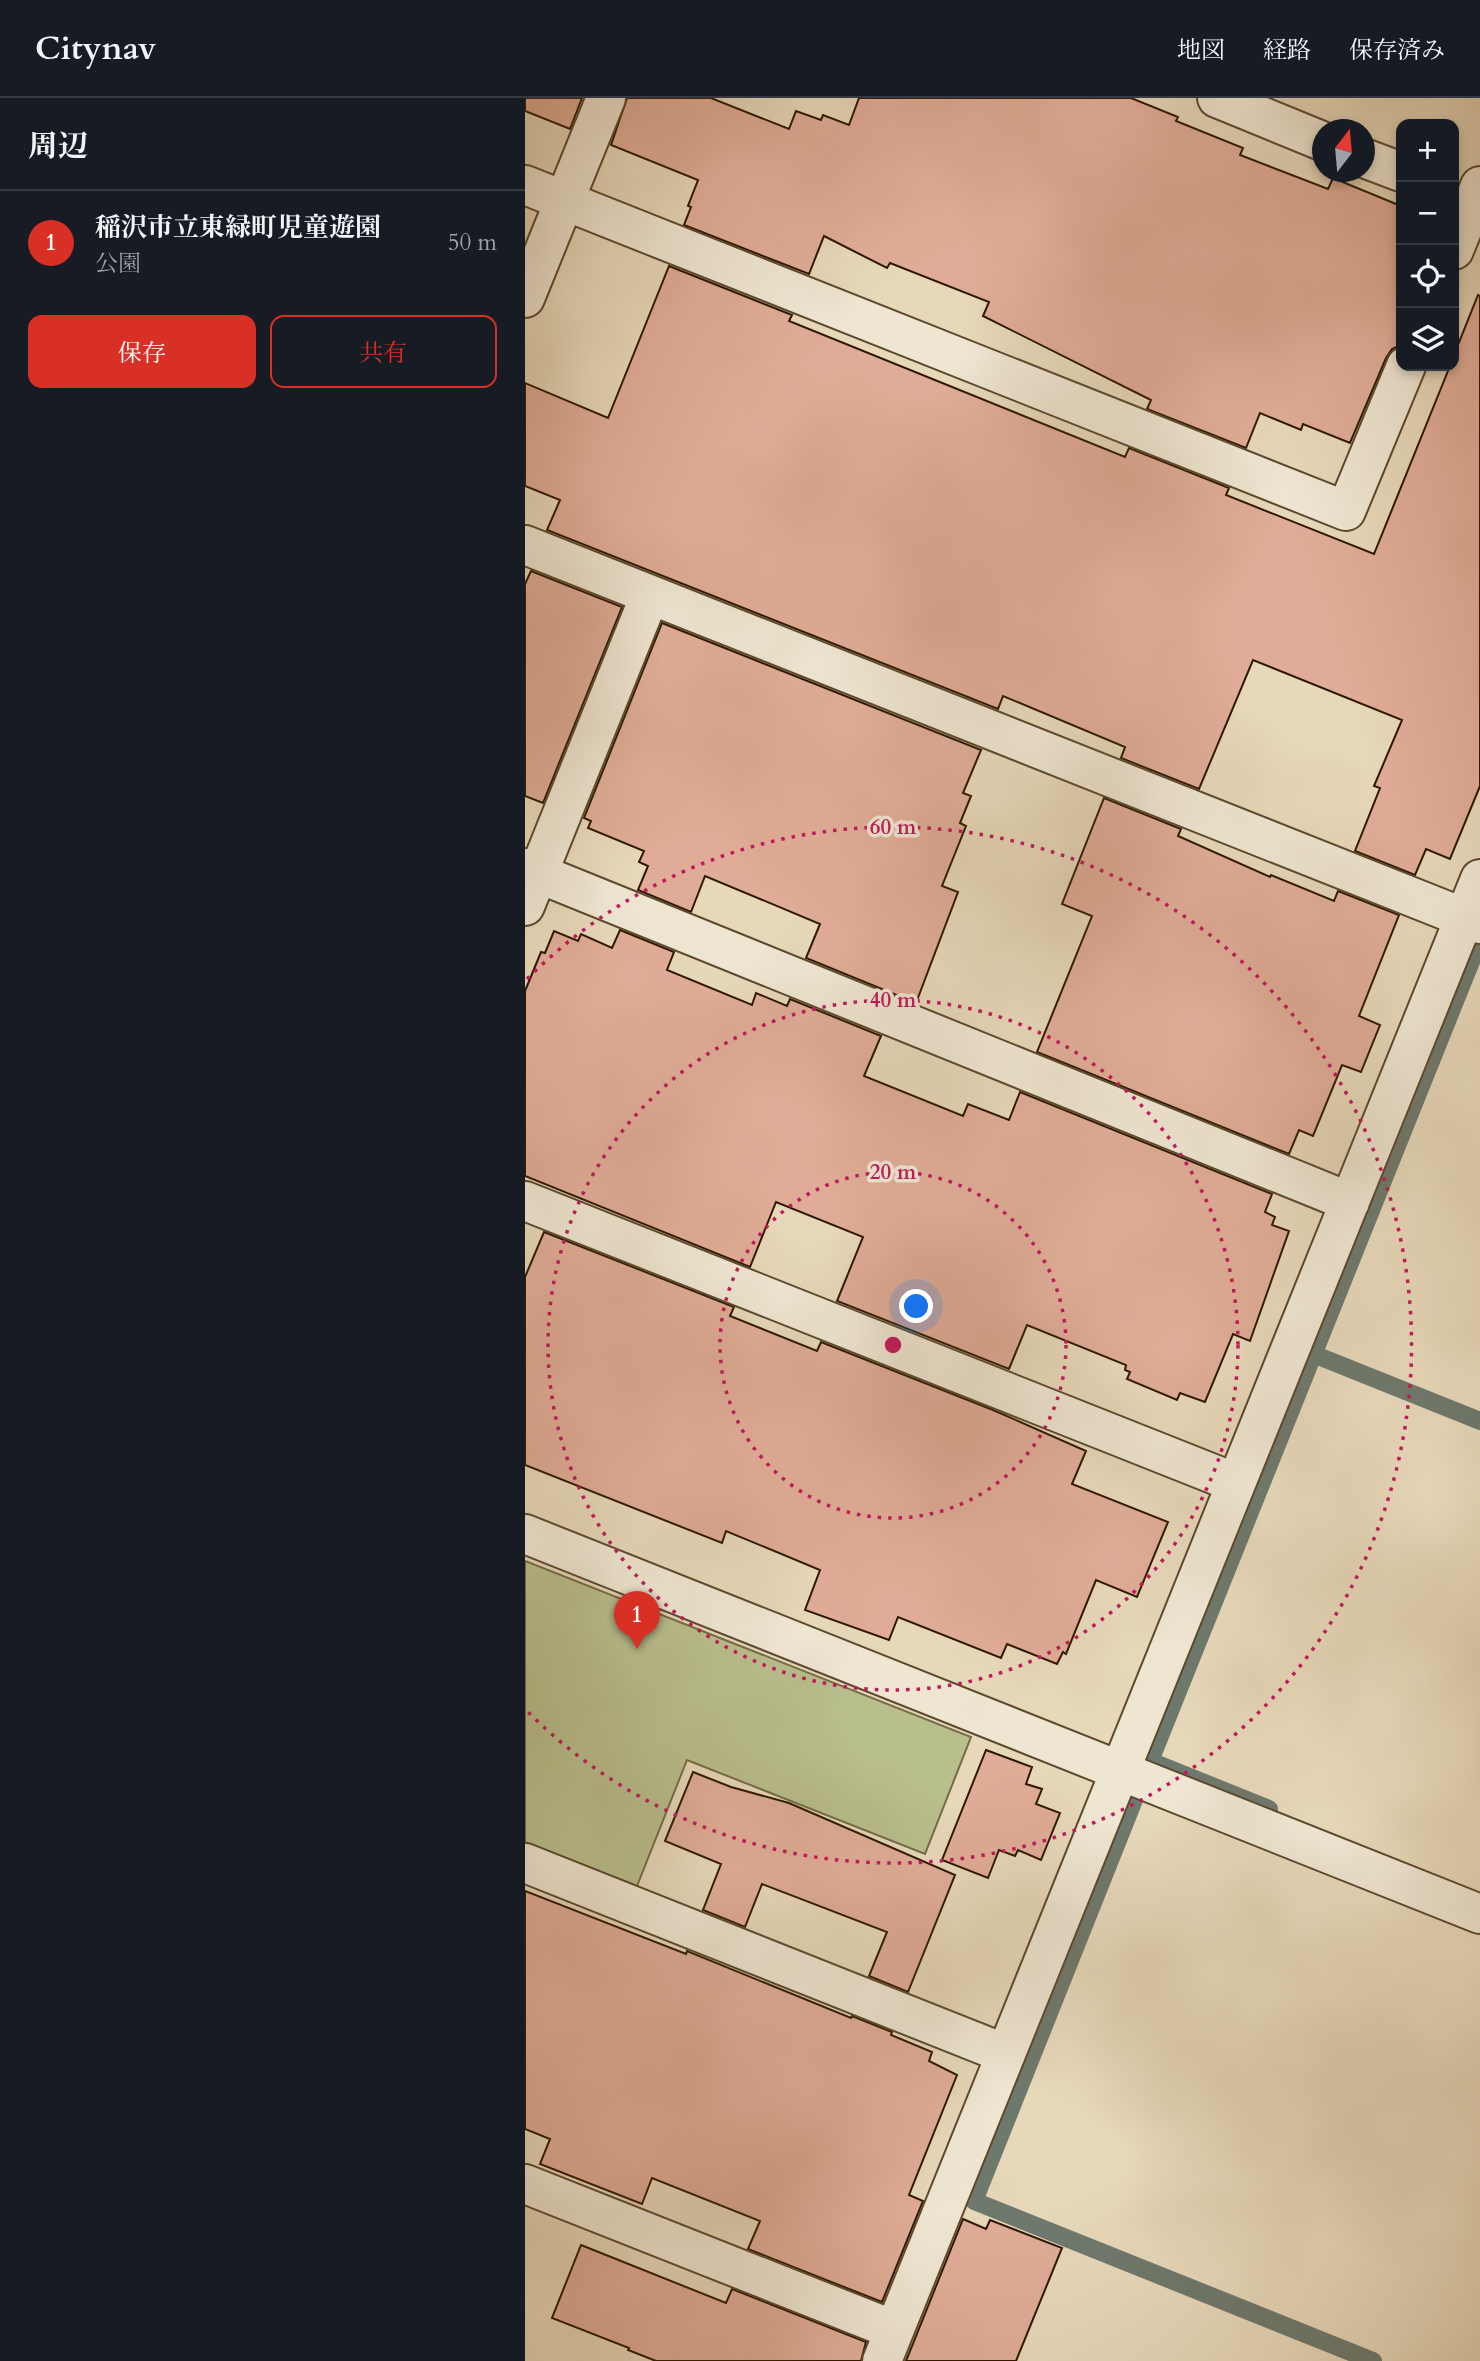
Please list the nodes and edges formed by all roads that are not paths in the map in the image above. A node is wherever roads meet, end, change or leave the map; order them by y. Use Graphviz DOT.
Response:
graph roads {
  1 [pos="606,98"];
  2 [pos="1217,98"];
  3 [pos="1312,137"];
  4 [pos="1375,162"];
  5 [pos="1396,170"];
  6 [pos="525,185"];
  7 [pos="1469,193"];
  8 [pos="565,201"];
  9 [pos="1455,245"];
  10 [pos="525,298"];
  11 [pos="1404,371"];
  12 [pos="525,545"];
  13 [pos="650,595"];
  14 [pos="1480,878"];
  15 [pos="529,883"];
  16 [pos="1472,921"];
  17 [pos="525,1201"];
  18 [pos="1350,1202"];
  19 [pos="1236,1482"];
  20 [pos="525,1534"];
  21 [pos="1120,1772"];
  22 [pos="525,1863"];
  23 [pos="1480,1914"];
  24 [pos="1006,2054"];
  25 [pos="525,2184"];
  26 [pos="888,2346"];
  1 -- 8 [label="street"];
  2 -- 3 [label="street"];
  4 -- 5 [label="street"];
  6 -- 8 [label="street"];
  7 -- 9 [label="street"];
  8 -- 10 [label="street"];
  8 -- 11 [label="street"];
  12 -- 13 [label="street"];
  13 -- 15 [label="street"];
  13 -- 16 [label="street"];
  14 -- 16 [label="street"];
  15 -- 18 [label="street"];
  16 -- 18 [label="street"];
  17 -- 19 [label="street"];
  18 -- 19 [label="street"];
  19 -- 21 [label="street"];
  20 -- 21 [label="street"];
  21 -- 23 [label="street"];
  21 -- 24 [label="street"];
  22 -- 24 [label="street"];
  24 -- 26 [label="street"];
  25 -- 26 [label="street"];
}
